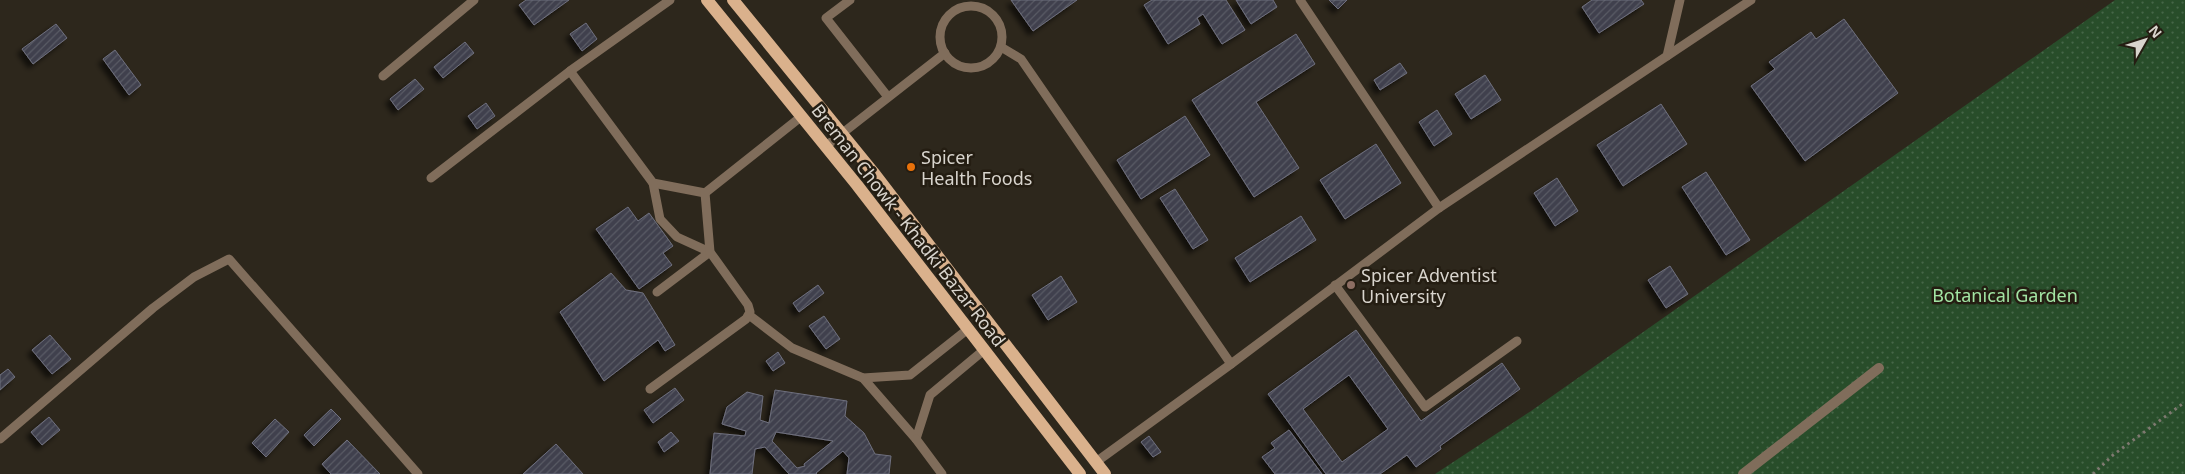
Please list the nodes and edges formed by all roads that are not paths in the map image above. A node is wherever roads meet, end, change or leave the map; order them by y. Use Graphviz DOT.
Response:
graph roads {
  1 [pos="474,0"];
  2 [pos="707,0"];
  3 [pos="733,0"];
  4 [pos="850,0"];
  5 [pos="1300,0"];
  6 [pos="1680,0"];
  7 [pos="1751,0"];
  8 [pos="663,2"];
  9 [pos="463,3"];
  10 [pos="975,3"];
  11 [pos="1001,46"];
  12 [pos="945,53"];
  13 [pos="1667,56"];
  14 [pos="570,72"];
  15 [pos="382,76"];
  16 [pos="888,97"];
  17 [pos="802,116"];
  18 [pos="841,133"];
  19 [pos="826,146"];
  20 [pos="431,178"];
  21 [pos="654,183"];
  22 [pos="705,192"];
  23 [pos="1439,208"];
  24 [pos="710,252"];
  25 [pos="1335,285"];
  26 [pos="657,292"];
  27 [pos="748,316"];
  28 [pos="968,329"];
  29 [pos="1517,341"];
  30 [pos="984,350"];
  31 [pos="1231,364"];
  32 [pos="1879,368"];
  33 [pos="863,378"];
  34 [pos="650,389"];
  35 [pos="0,439"];
  36 [pos="916,439"];
  37 [pos="1096,462"];
  38 [pos="418,474"];
  39 [pos="942,474"];
  40 [pos="1080,474"];
  41 [pos="1105,474"];
  42 [pos="1743,474"];
  1 -- 9 [label="lane"];
  2 -- 17 [label="main road, Breman Chowk - Khadki Bazar Road"];
  3 -- 18 [label="main road, Breman Chowk - Khadki Bazar Road"];
  4 -- 16 [label="lane"];
  5 -- 23 [label="lane"];
  6 -- 13 [label="lane"];
  7 -- 13 [label="lane"];
  8 -- 14 [label="lane"];
  9 -- 15 [label="lane"];
  10 -- 11 [label="lane"];
  10 -- 12 [label="lane"];
  11 -- 12 [label="lane"];
  11 -- 31 [label="lane"];
  12 -- 16 [label="lane"];
  13 -- 23 [label="lane"];
  14 -- 20 [label="lane"];
  14 -- 21 [label="lane"];
  16 -- 18 [label="lane"];
  17 -- 19 [label="main road, Breman Chowk - Khadki Bazar Road"];
  17 -- 22 [label="lane"];
  18 -- 19 [label="lane"];
  18 -- 37 [label="main road, Breman Chowk - Khadki Bazar Road"];
  19 -- 28 [label="main road, Breman Chowk - Khadki Bazar Road"];
  21 -- 22 [label="lane"];
  21 -- 24 [label="lane"];
  22 -- 24 [label="lane"];
  23 -- 25 [label="lane"];
  24 -- 26 [label="lane"];
  24 -- 27 [label="lane"];
  25 -- 29 [label="lane"];
  25 -- 31 [label="lane"];
  27 -- 33 [label="lane"];
  27 -- 34 [label="lane"];
  28 -- 30 [label="main road, Breman Chowk - Khadki Bazar Road"];
  28 -- 33 [label="lane"];
  30 -- 36 [label="lane"];
  30 -- 40 [label="main road, Breman Chowk - Khadki Bazar Road"];
  31 -- 37 [label="lane"];
  32 -- 42 [label="street"];
  33 -- 36 [label="lane"];
  35 -- 38 [label="lane"];
  36 -- 39 [label="lane"];
  37 -- 41 [label="main road, Breman Chowk - Khadki Bazar Road"];
}
